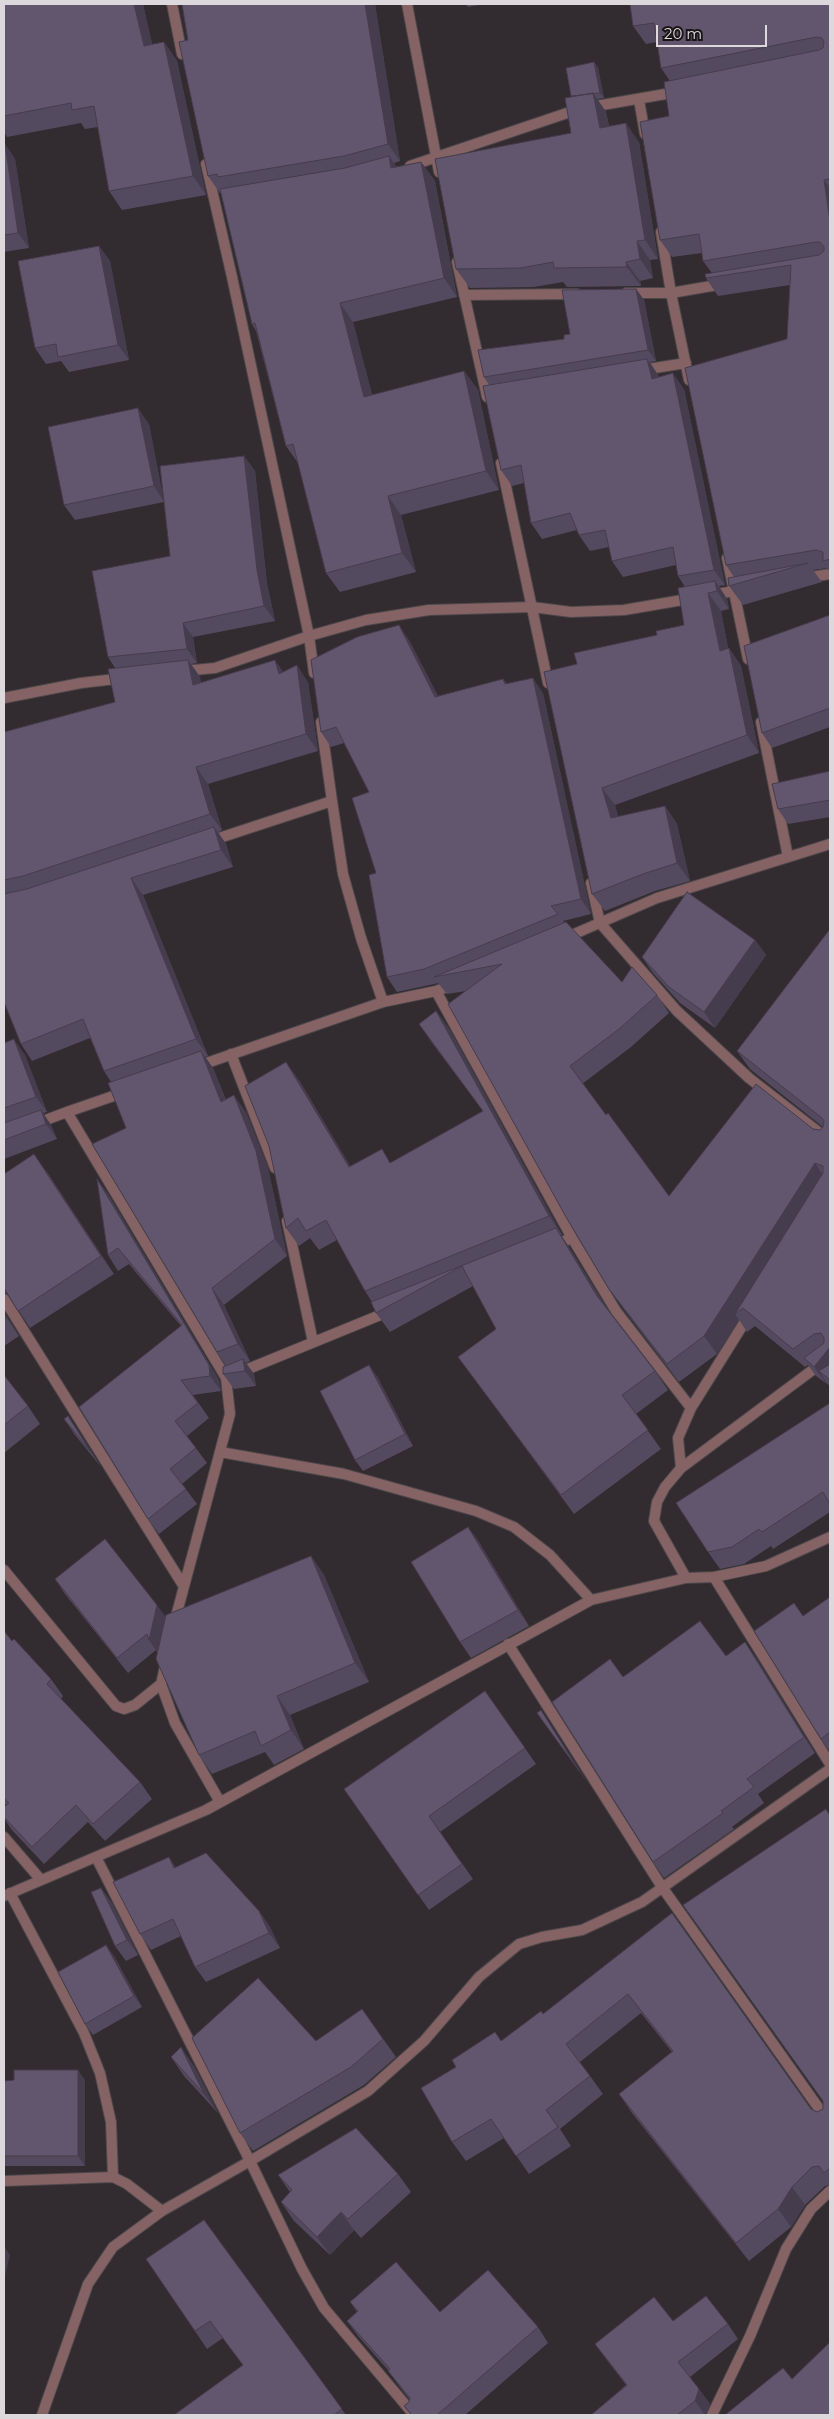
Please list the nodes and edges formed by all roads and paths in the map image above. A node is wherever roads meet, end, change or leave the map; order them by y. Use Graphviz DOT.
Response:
graph roads {
  1 [pos="172,4"];
  2 [pos="407,4"];
  3 [pos="184,61"];
  4 [pos="687,90"];
  5 [pos="639,100"];
  6 [pos="647,148"];
  7 [pos="204,156"];
  8 [pos="436,158"];
  9 [pos="401,168"];
  10 [pos="440,178"];
  11 [pos="660,226"];
  12 [pos="454,246"];
  13 [pos="736,282"];
  14 [pos="671,293"];
  15 [pos="592,294"];
  16 [pos="612,294"];
  17 [pos="464,295"];
  18 [pos="686,363"];
  19 [pos="629,372"];
  20 [pos="692,391"];
  21 [pos="491,398"];
  22 [pos="500,453"];
  23 [pos="724,543"];
  24 [pos="830,574"];
  25 [pos="792,581"];
  26 [pos="753,587"];
  27 [pos="734,591"];
  28 [pos="532,607"];
  29 [pos="309,636"];
  30 [pos="749,667"];
  31 [pos="168,673"];
  32 [pos="139,676"];
  33 [pos="316,684"];
  34 [pos="550,693"];
  35 [pos="4,698"];
  36 [pos="320,714"];
  37 [pos="759,714"];
  38 [pos="332,801"];
  39 [pos="203,844"];
  40 [pos="830,844"];
  41 [pos="788,857"];
  42 [pos="589,875"];
  43 [pos="600,923"];
  44 [pos="554,942"];
  45 [pos="466,980"];
  46 [pos="436,991"];
  47 [pos="383,1002"];
  48 [pos="231,1054"];
  49 [pos="186,1070"];
  50 [pos="131,1090"];
  51 [pos="67,1112"];
  52 [pos="22,1129"];
  53 [pos="830,1141"];
  54 [pos="277,1175"];
  55 [pos="285,1210"];
  56 [pos="572,1238"];
  57 [pos="545,1249"];
  58 [pos="4,1299"];
  59 [pos="397,1309"];
  60 [pos="753,1310"];
  61 [pos="313,1342"];
  62 [pos="830,1357"];
  63 [pos="226,1378"];
  64 [pos="691,1408"];
  65 [pos="220,1452"];
  66 [pos="680,1468"];
  67 [pos="830,1537"];
  68 [pos="4,1570"];
  69 [pos="714,1577"];
  70 [pos="686,1578"];
  71 [pos="183,1585"];
  72 [pos="591,1600"];
  73 [pos="172,1632"];
  74 [pos="508,1644"];
  75 [pos="168,1650"];
  76 [pos="162,1684"];
  77 [pos="830,1764"];
  78 [pos="830,1769"];
  79 [pos="220,1802"];
  80 [pos="4,1837"];
  81 [pos="96,1857"];
  82 [pos="41,1880"];
  83 [pos="662,1887"];
  84 [pos="7,1895"];
  85 [pos="830,2124"];
  86 [pos="250,2161"];
  87 [pos="113,2178"];
  88 [pos="4,2180"];
  89 [pos="830,2190"];
  90 [pos="162,2210"];
  91 [pos="47,2412"];
  92 [pos="414,2415"];
  93 [pos="712,2415"];
  1 -- 3 [label="street"];
  2 -- 8 [label="street"];
  4 -- 5 [label="street"];
  5 -- 6 [label="street"];
  5 -- 8 [label="street"];
  7 -- 29 [label="street"];
  8 -- 9 [label="street"];
  8 -- 10 [label="street"];
  11 -- 14 [label="street"];
  12 -- 17 [label="street"];
  13 -- 14 [label="street"];
  14 -- 16 [label="street"];
  14 -- 18 [label="street"];
  15 -- 17 [label="street"];
  17 -- 21 [label="street"];
  18 -- 19 [label="street"];
  18 -- 20 [label="street"];
  22 -- 28 [label="street"];
  23 -- 27 [label="street"];
  24 -- 25 [label="street"];
  26 -- 27 [label="street"];
  27 -- 28 [label="street"];
  27 -- 30 [label="street"];
  28 -- 29 [label="street"];
  28 -- 34 [label="street"];
  29 -- 31 [label="street"];
  29 -- 33 [label="street"];
  32 -- 35 [label="street"];
  36 -- 38 [label="street"];
  37 -- 41 [label="street"];
  38 -- 39 [label="street"];
  38 -- 47 [label="street"];
  40 -- 41 [label="street"];
  41 -- 43 [label="street"];
  42 -- 43 [label="street"];
  43 -- 44 [label="street"];
  43 -- 53 [label="street"];
  45 -- 46 [label="street"];
  46 -- 47 [label="street"];
  46 -- 56 [label="street"];
  47 -- 48 [label="street"];
  48 -- 49 [label="street"];
  48 -- 54 [label="street"];
  50 -- 51 [label="street"];
  51 -- 52 [label="street"];
  51 -- 63 [label="street"];
  55 -- 61 [label="street"];
  56 -- 57 [label="street"];
  56 -- 64 [label="street"];
  58 -- 71 [label="street"];
  59 -- 61 [label="street"];
  60 -- 64 [label="street"];
  61 -- 63 [label="street"];
  62 -- 66 [label="street"];
  63 -- 65 [label="street"];
  64 -- 66 [label="street"];
  65 -- 71 [label="street"];
  65 -- 72 [label="street"];
  66 -- 70 [label="street"];
  67 -- 69 [label="street"];
  68 -- 76 [label="street"];
  69 -- 70 [label="street"];
  69 -- 77 [label="street"];
  70 -- 72 [label="street"];
  71 -- 73 [label="street"];
  72 -- 74 [label="street"];
  74 -- 79 [label="street"];
  74 -- 83 [label="street"];
  75 -- 76 [label="street"];
  76 -- 79 [label="street"];
  78 -- 83 [label="street"];
  79 -- 81 [label="street"];
  80 -- 82 [label="street"];
  81 -- 82 [label="street"];
  81 -- 86 [label="street"];
  82 -- 84 [label="street"];
  83 -- 85 [label="street"];
  83 -- 86 [label="street"];
  84 -- 87 [label="street"];
  86 -- 90 [label="street"];
  86 -- 92 [label="street"];
  87 -- 88 [label="street"];
  87 -- 90 [label="street"];
  89 -- 93 [label="street"];
  90 -- 91 [label="street"];
}
